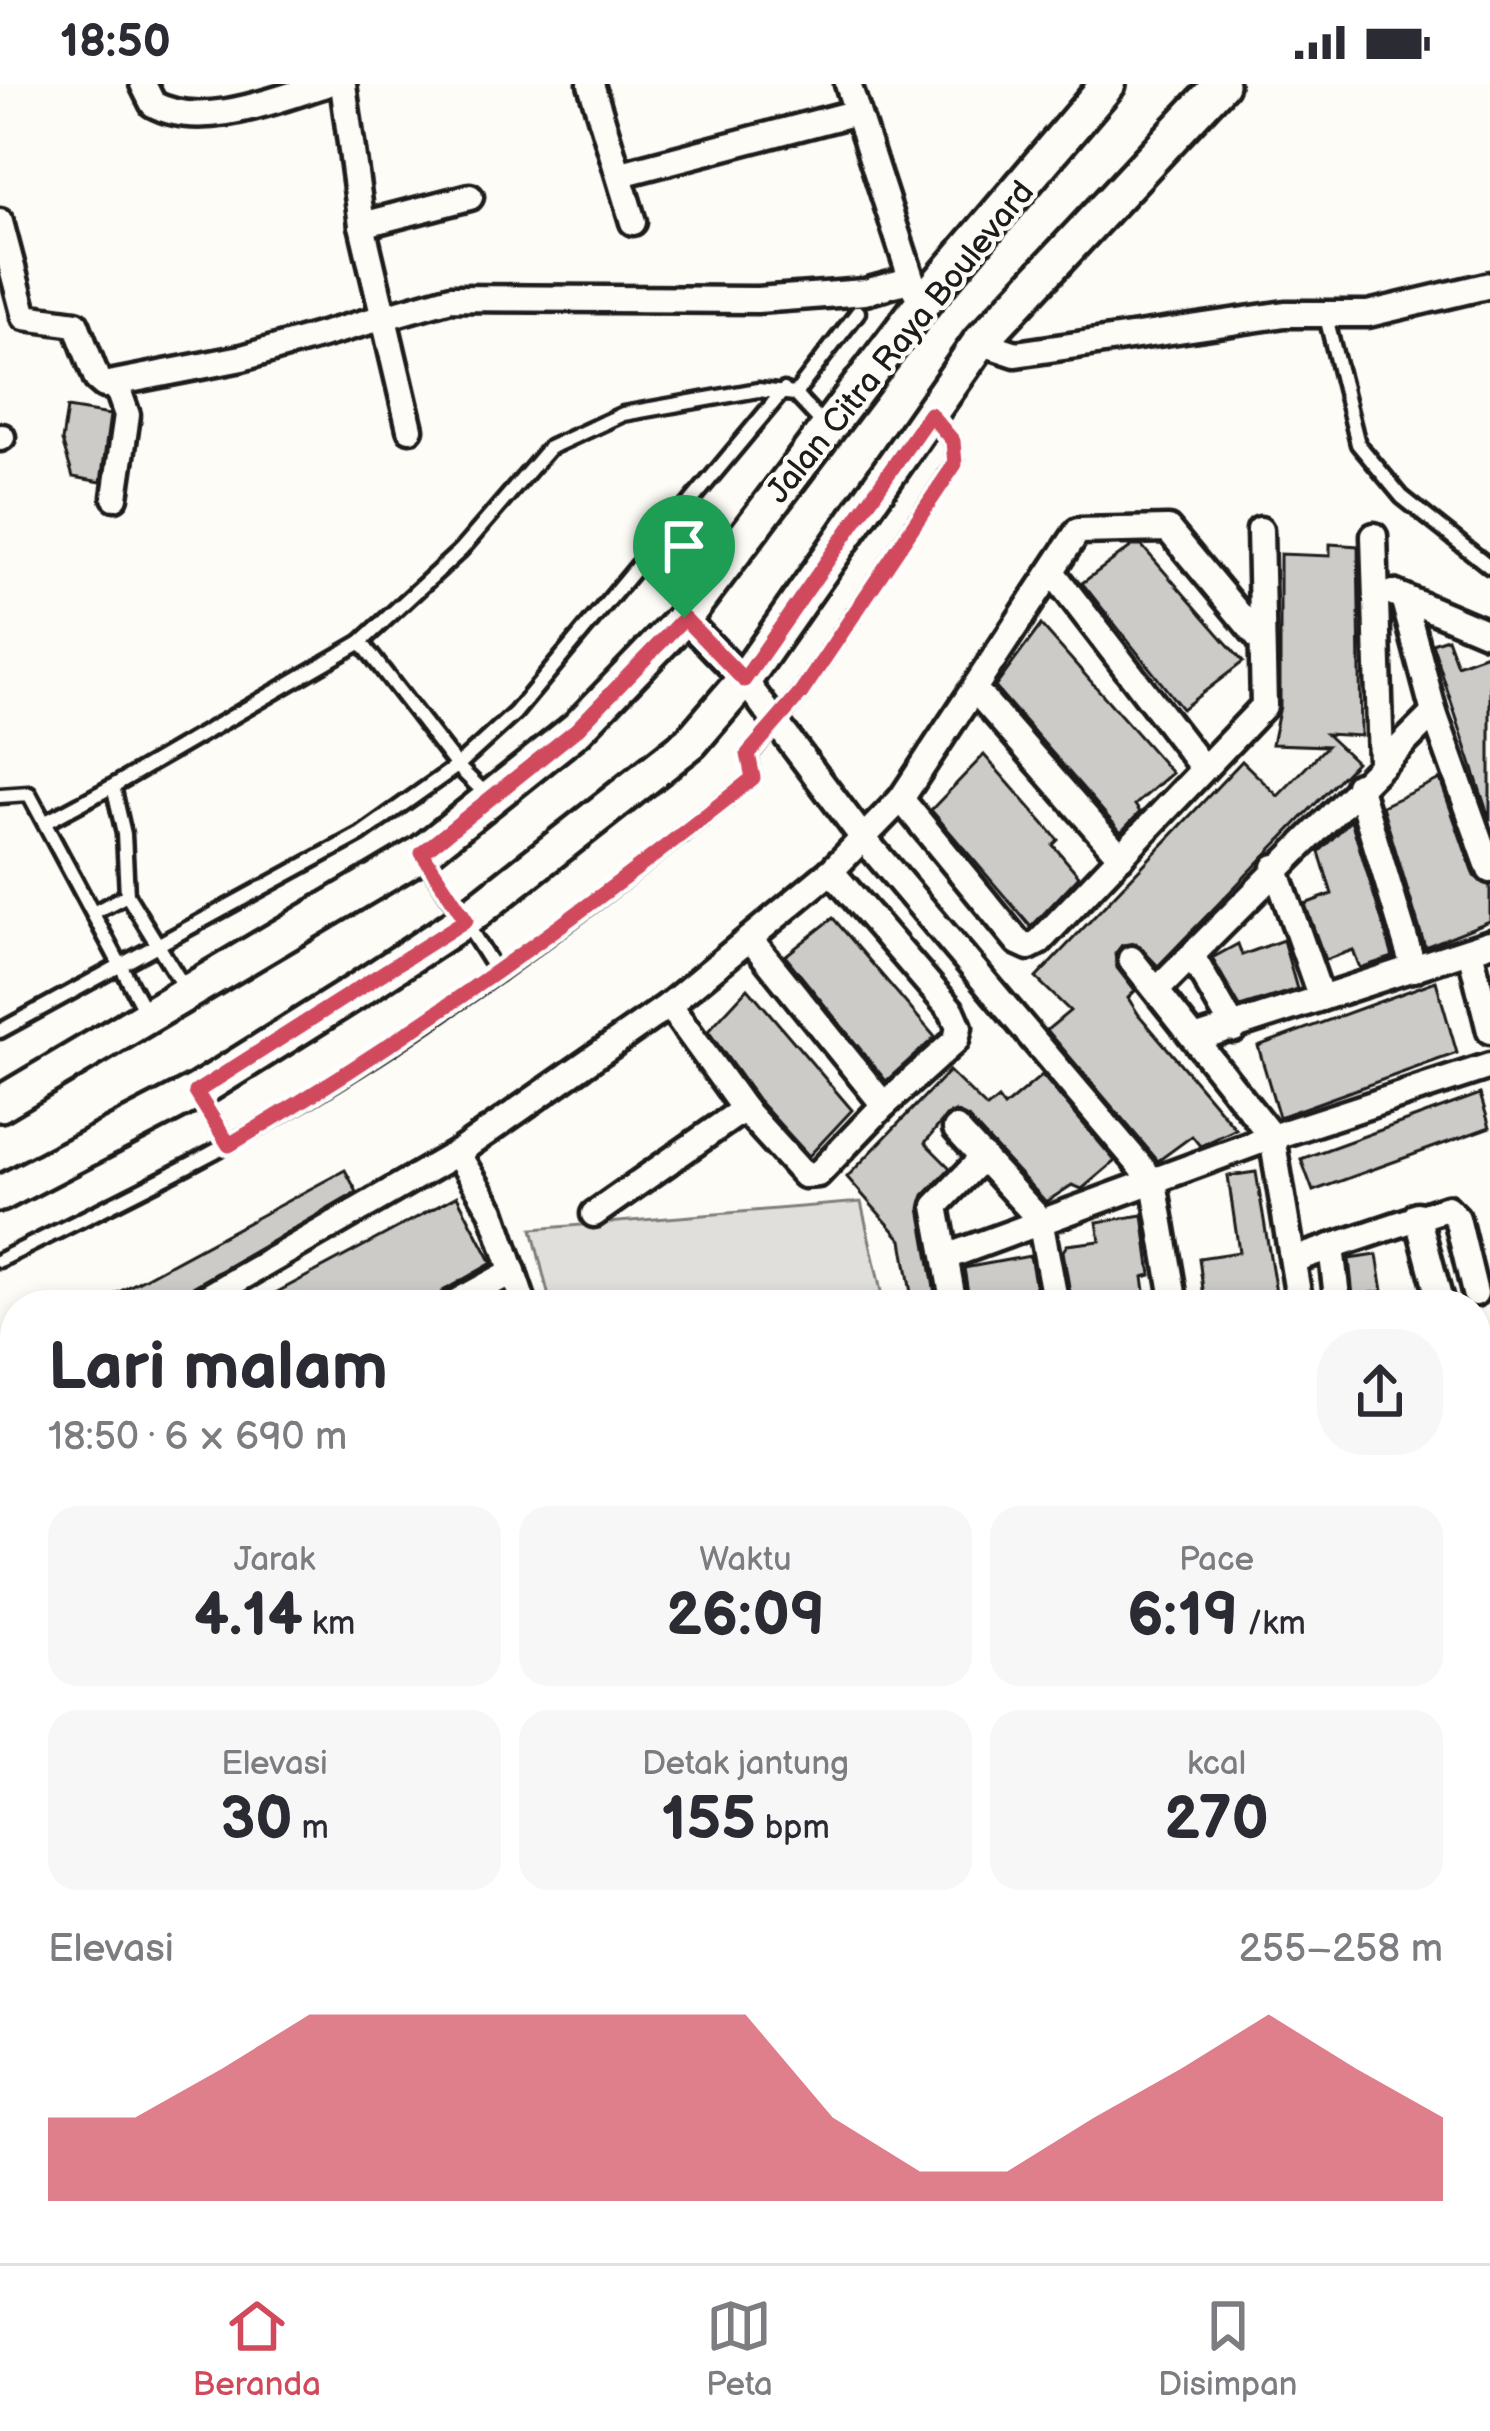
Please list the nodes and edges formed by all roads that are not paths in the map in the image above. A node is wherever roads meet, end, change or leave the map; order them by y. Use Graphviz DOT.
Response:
graph roads {
  1 [pos="143,84"];
  2 [pos="326,84"];
  3 [pos="343,84"];
  4 [pos="591,84"];
  5 [pos="848,84"];
  6 [pos="1108,84"];
  7 [pos="1221,84"];
  8 [pos="856,112"];
  9 [pos="621,173"];
  10 [pos="470,196"];
  11 [pos="0,222"];
  12 [pos="633,222"];
  13 [pos="362,224"];
  14 [pos="1490,285"];
  15 [pos="916,291"];
  16 [pos="858,312"];
  17 [pos="1325,312"];
  18 [pos="380,320"];
  19 [pos="980,342"];
  20 [pos="116,384"];
  21 [pos="790,392"];
  22 [pos="930,414"];
  23 [pos="824,426"];
  24 [pos="410,429"];
  25 [pos="115,497"];
  26 [pos="1260,530"];
  27 [pos="1374,536"];
  28 [pos="1490,567"];
  29 [pos="1053,574"];
  30 [pos="1374,585"];
  31 [pos="1402,597"];
  32 [pos="684,618"];
  33 [pos="1490,634"];
  34 [pos="1262,641"];
  35 [pos="361,642"];
  36 [pos="744,680"];
  37 [pos="975,690"];
  38 [pos="1434,712"];
  39 [pos="777,722"];
  40 [pos="1381,762"];
  41 [pos="457,766"];
  42 [pos="1203,768"];
  43 [pos="1358,785"];
  44 [pos="113,786"];
  45 [pos="0,796"];
  46 [pos="901,799"];
  47 [pos="492,800"];
  48 [pos="46,822"];
  49 [pos="863,838"];
  50 [pos="422,853"];
  51 [pos="1121,857"];
  52 [pos="1276,867"];
  53 [pos="1490,870"];
  54 [pos="831,871"];
  55 [pos="127,895"];
  56 [pos="93,913"];
  57 [pos="466,920"];
  58 [pos="751,940"];
  59 [pos="157,945"];
  60 [pos="1480,946"];
  61 [pos="1192,956"];
  62 [pos="1131,959"];
  63 [pos="119,966"];
  64 [pos="1414,969"];
  65 [pos="498,974"];
  66 [pos="1158,989"];
  67 [pos="190,996"];
  68 [pos="1322,998"];
  69 [pos="668,1005"];
  70 [pos="148,1017"];
  71 [pos="1234,1029"];
  72 [pos="0,1031"];
  73 [pos="1490,1031"];
  74 [pos="1198,1038"];
  75 [pos="1490,1066"];
  76 [pos="196,1092"];
  77 [pos="0,1104"];
  78 [pos="884,1105"];
  79 [pos="744,1108"];
  80 [pos="956,1129"];
  81 [pos="1272,1137"];
  82 [pos="229,1145"];
  83 [pos="458,1153"];
  84 [pos="983,1157"];
  85 [pos="1154,1182"];
  86 [pos="0,1194"];
  87 [pos="594,1214"];
  88 [pos="1417,1215"];
  89 [pos="1040,1220"];
  90 [pos="1331,1247"];
  91 [pos="946,1257"];
  92 [pos="0,1260"];
  93 [pos="1293,1260"];
  94 [pos="513,1271"];
  95 [pos="220,1290"];
  96 [pos="478,1290"];
  97 [pos="519,1290"];
  98 [pos="952,1290"];
  99 [pos="1053,1290"];
  100 [pos="1172,1290"];
  101 [pos="1298,1290"];
  102 [pos="1336,1290"];
  103 [pos="1437,1290"];
  104 [pos="1481,1290"];
  1 -- 2 [label="street"];
  3 -- 13 [label="street"];
  4 -- 9 [label="street"];
  5 -- 8 [label="street"];
  6 -- 15 [label="main road, Jalan Citra Raya Boulevard"];
  7 -- 19 [label="main road, Jalan Citra Raya Boulevard"];
  8 -- 9 [label="street"];
  8 -- 15 [label="street"];
  9 -- 12 [label="street"];
  10 -- 13 [label="street"];
  11 -- 20 [label="street"];
  13 -- 18 [label="street"];
  14 -- 17 [label="street"];
  15 -- 18 [label="street"];
  15 -- 23 [label="main road, Jalan Citra Raya Boulevard"];
  16 -- 21 [label="lane"];
  17 -- 19 [label="street"];
  17 -- 28 [label="lane"];
  18 -- 20 [label="street"];
  18 -- 24 [label="street"];
  19 -- 22 [label="main road, Jalan Citra Raya Boulevard"];
  20 -- 25 [label="street"];
  21 -- 23 [label="lane"];
  21 -- 35 [label="lane"];
  21 -- 41 [label="lane"];
  22 -- 36 [label="main road, Jalan Citra Raya Boulevard"];
  22 -- 39 [label="lane"];
  23 -- 32 [label="main road, Jalan Citra Raya Boulevard"];
  26 -- 34 [label="street"];
  27 -- 30 [label="street"];
  29 -- 34 [label="street"];
  29 -- 37 [label="street"];
  29 -- 42 [label="street"];
  30 -- 31 [label="street"];
  30 -- 40 [label="street"];
  31 -- 33 [label="street"];
  31 -- 38 [label="street"];
  32 -- 36 [label="street"];
  32 -- 47 [label="main road, Jalan Citra Raya Boulevard"];
  34 -- 42 [label="street"];
  35 -- 41 [label="lane"];
  35 -- 44 [label="lane"];
  36 -- 39 [label="street"];
  36 -- 57 [label="main road, Jalan Citra Raya Boulevard"];
  37 -- 46 [label="street"];
  37 -- 51 [label="street"];
  38 -- 40 [label="street"];
  38 -- 53 [label="street"];
  39 -- 49 [label="street"];
  39 -- 65 [label="lane"];
  40 -- 43 [label="street"];
  41 -- 47 [label="lane"];
  41 -- 59 [label="lane"];
  42 -- 51 [label="street"];
  43 -- 52 [label="street"];
  43 -- 64 [label="street"];
  44 -- 48 [label="lane"];
  44 -- 55 [label="lane"];
  45 -- 48 [label="lane"];
  46 -- 49 [label="street"];
  46 -- 51 [label="street"];
  47 -- 50 [label="main road, Jalan Citra Raya Boulevard"];
  48 -- 56 [label="lane"];
  49 -- 54 [label="street"];
  49 -- 85 [label="street"];
  50 -- 57 [label="lane"];
  50 -- 67 [label="main road, Jalan Citra Raya Boulevard"];
  52 -- 61 [label="street"];
  52 -- 68 [label="street"];
  54 -- 58 [label="street"];
  54 -- 78 [label="street"];
  55 -- 56 [label="lane"];
  55 -- 59 [label="lane"];
  56 -- 63 [label="lane"];
  57 -- 65 [label="lane"];
  57 -- 76 [label="main road, Jalan Citra Raya Boulevard"];
  58 -- 69 [label="street"];
  58 -- 78 [label="street"];
  59 -- 63 [label="lane"];
  59 -- 67 [label="lane"];
  60 -- 64 [label="street"];
  60 -- 73 [label="street"];
  61 -- 66 [label="street"];
  61 -- 71 [label="street"];
  62 -- 66 [label="street"];
  63 -- 70 [label="lane"];
  63 -- 72 [label="lane"];
  64 -- 68 [label="street"];
  65 -- 82 [label="lane"];
  66 -- 74 [label="street"];
  67 -- 70 [label="main road, Jalan Citra Raya Boulevard"];
  68 -- 71 [label="street"];
  69 -- 79 [label="street"];
  69 -- 83 [label="street"];
  70 -- 77 [label="main road, Jalan Citra Raya Boulevard"];
  71 -- 74 [label="street"];
  74 -- 81 [label="street"];
  75 -- 81 [label="street"];
  76 -- 82 [label="lane"];
  76 -- 86 [label="main road, Jalan Citra Raya Boulevard"];
  78 -- 79 [label="street"];
  79 -- 87 [label="street"];
  80 -- 84 [label="street"];
  81 -- 85 [label="street"];
  81 -- 93 [label="street"];
  82 -- 92 [label="lane"];
  83 -- 94 [label="street"];
  83 -- 95 [label="street"];
  84 -- 89 [label="street"];
  84 -- 91 [label="street"];
  85 -- 89 [label="street"];
  85 -- 100 [label="street"];
  88 -- 90 [label="street"];
  88 -- 103 [label="street"];
  88 -- 104 [label="street"];
  89 -- 91 [label="street"];
  89 -- 99 [label="street"];
  90 -- 93 [label="street"];
  90 -- 102 [label="street"];
  91 -- 98 [label="street"];
  93 -- 101 [label="street"];
  94 -- 96 [label="street"];
  94 -- 97 [label="street"];
}
